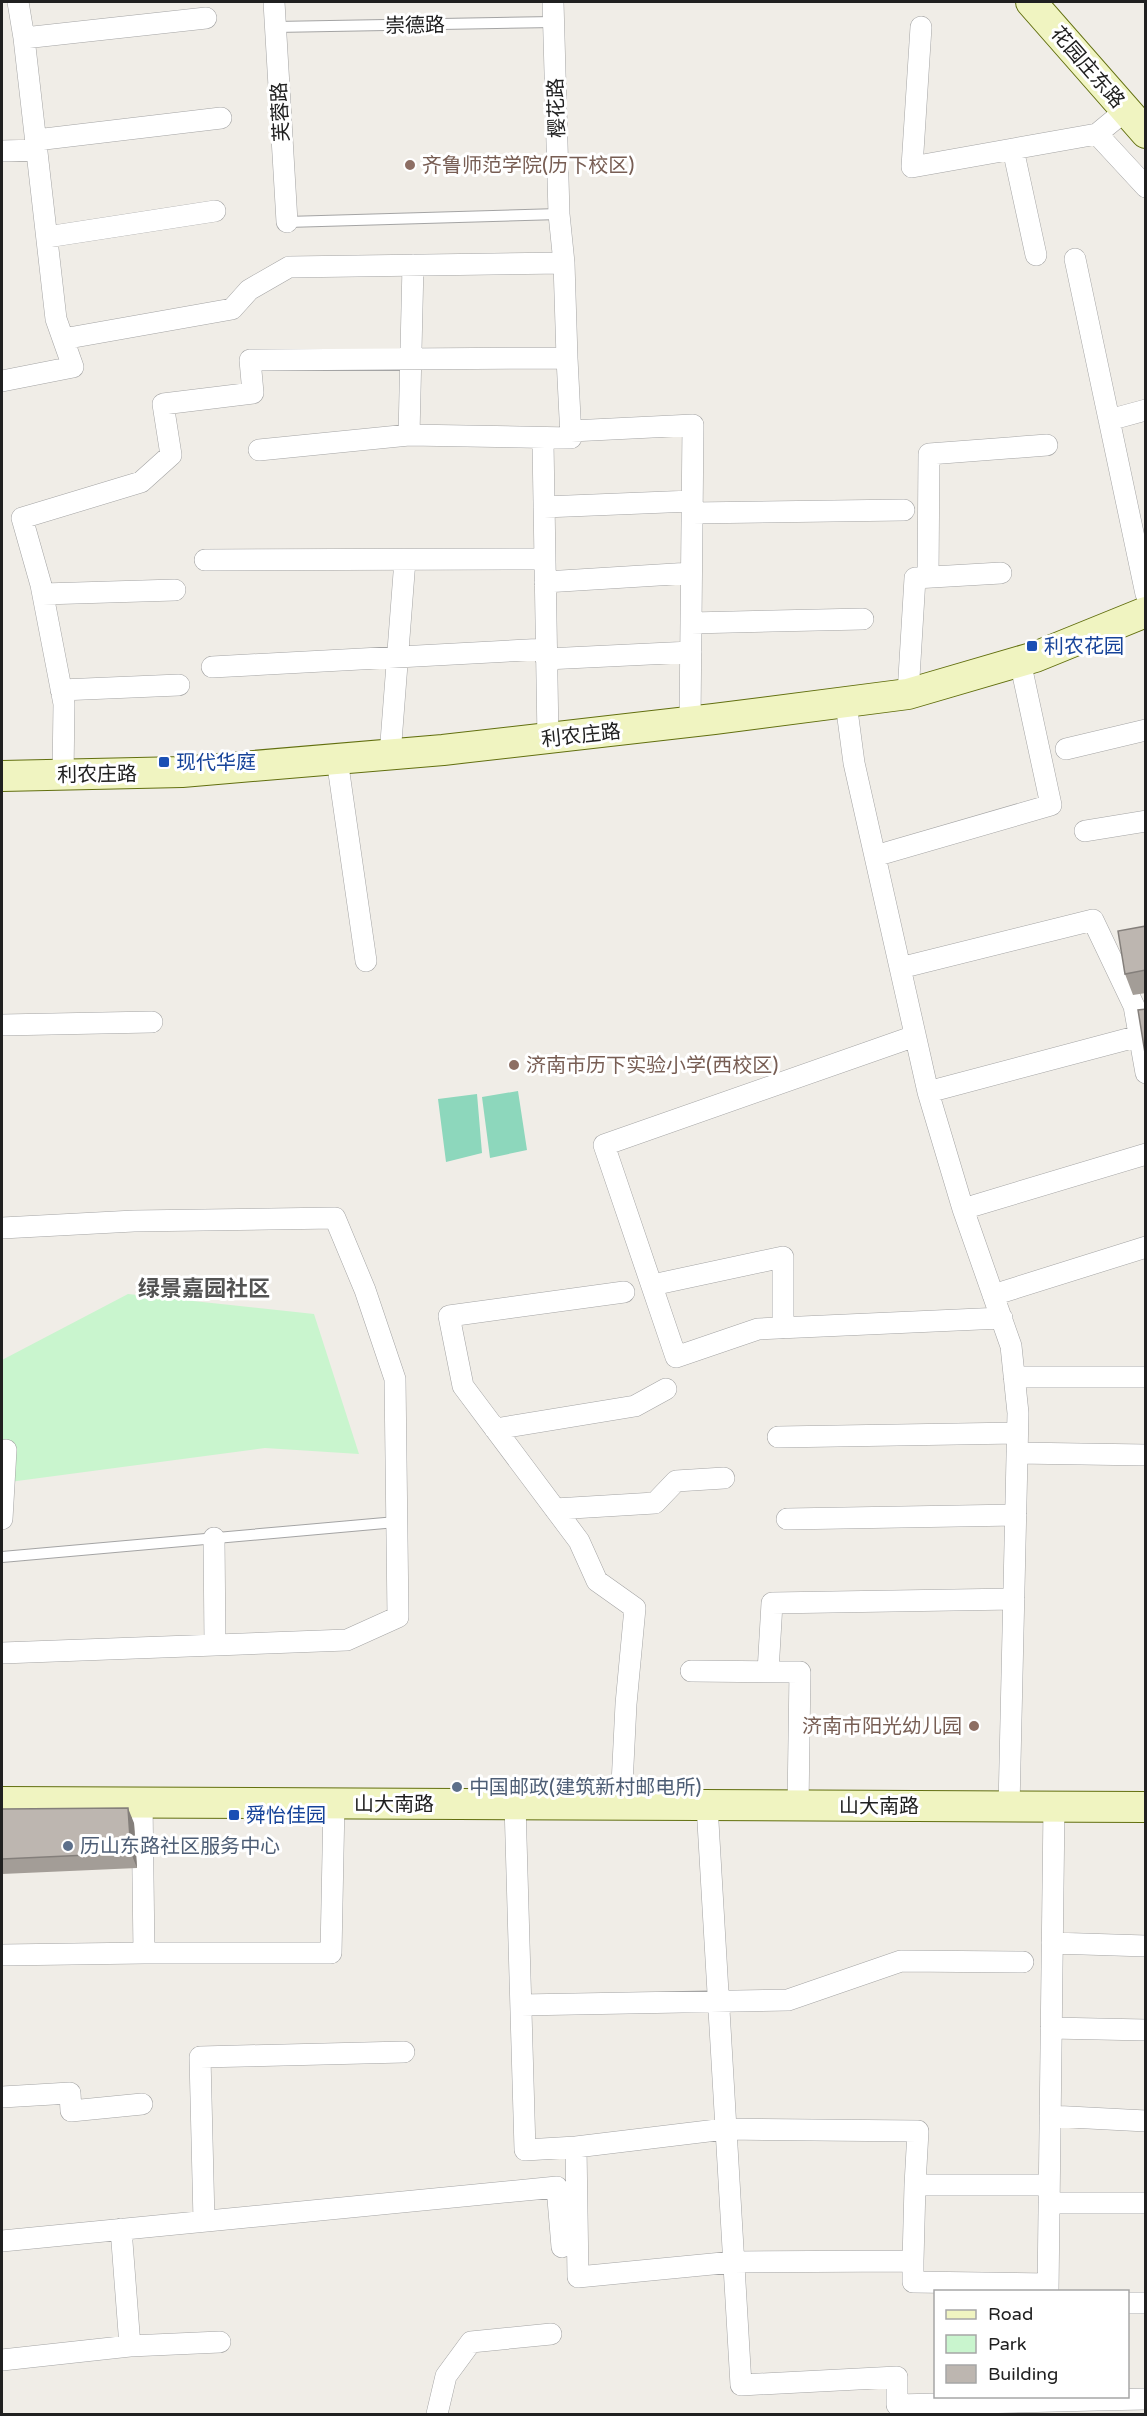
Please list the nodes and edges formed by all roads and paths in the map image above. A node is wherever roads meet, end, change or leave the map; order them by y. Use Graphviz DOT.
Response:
graph roads {
  1 [pos="18,2"];
  2 [pos="274,2"];
  3 [pos="1031,2"];
  4 [pos="554,12"];
  5 [pos="206,18"];
  6 [pos="275,27"];
  7 [pos="921,27"];
  8 [pos="24,38"];
  9 [pos="1126,110"];
  10 [pos="221,118"];
  11 [pos="1097,134"];
  12 [pos="1146,134"];
  13 [pos="36,145"];
  14 [pos="1012,149"];
  15 [pos="2,151"];
  16 [pos="1146,187"];
  17 [pos="215,211"];
  18 [pos="559,214"];
  19 [pos="287,222"];
  20 [pos="47,237"];
  21 [pos="1036,255"];
  22 [pos="1075,259"];
  23 [pos="564,263"];
  24 [pos="413,265"];
  25 [pos="63,339"];
  26 [pos="567,358"];
  27 [pos="412,359"];
  28 [pos="2,381"];
  29 [pos="1146,410"];
  30 [pos="1109,420"];
  31 [pos="571,431"];
  32 [pos="409,435"];
  33 [pos="543,443"];
  34 [pos="1047,446"];
  35 [pos="259,450"];
  36 [pos="544,507"];
  37 [pos="692,507"];
  38 [pos="904,510"];
  39 [pos="1137,513"];
  40 [pos="544,559"];
  41 [pos="205,560"];
  42 [pos="405,560"];
  43 [pos="692,573"];
  44 [pos="1001,573"];
  45 [pos="928,577"];
  46 [pos="545,582"];
  47 [pos="175,590"];
  48 [pos="43,594"];
  49 [pos="1146,594"];
  50 [pos="1146,612"];
  51 [pos="863,619"];
  52 [pos="691,622"];
  53 [pos="691,651"];
  54 [pos="546,654"];
  55 [pos="398,657"];
  56 [pos="1020,662"];
  57 [pos="212,667"];
  58 [pos="179,686"];
  59 [pos="61,690"];
  60 [pos="908,694"];
  61 [pos="846,703"];
  62 [pos="690,722"];
  63 [pos="1146,730"];
  64 [pos="548,738"];
  65 [pos="1066,749"];
  66 [pos="390,755"];
  67 [pos="337,759"];
  68 [pos="63,775"];
  69 [pos="2,776"];
  70 [pos="1146,821"];
  71 [pos="1085,831"];
  72 [pos="875,856"];
  73 [pos="366,961"];
  74 [pos="900,968"];
  75 [pos="152,1022"];
  76 [pos="2,1025"];
  77 [pos="915,1035"];
  78 [pos="1139,1036"];
  79 [pos="1146,1073"];
  80 [pos="928,1092"];
  81 [pos="1146,1154"];
  82 [pos="963,1209"];
  83 [pos="2,1228"];
  84 [pos="1146,1247"];
  85 [pos="657,1284"];
  86 [pos="624,1292"];
  87 [pos="993,1294"];
  88 [pos="1002,1318"];
  89 [pos="783,1328"];
  90 [pos="1014,1377"];
  91 [pos="1146,1377"];
  92 [pos="666,1389"];
  93 [pos="495,1429"];
  94 [pos="778,1437"];
  95 [pos="1017,1443"];
  96 [pos="2,1450"];
  97 [pos="1146,1455"];
  98 [pos="724,1478"];
  99 [pos="555,1509"];
  100 [pos="1016,1515"];
  101 [pos="2,1519"];
  102 [pos="787,1519"];
  103 [pos="396,1522"];
  104 [pos="214,1538"];
  105 [pos="2,1557"];
  106 [pos="1014,1599"];
  107 [pos="215,1645"];
  108 [pos="2,1653"];
  109 [pos="691,1671"];
  110 [pos="768,1672"];
  111 [pos="2,1802"];
  112 [pos="142,1802"];
  113 [pos="334,1803"];
  114 [pos="515,1804"];
  115 [pos="621,1805"];
  116 [pos="707,1805"];
  117 [pos="798,1806"];
  118 [pos="1009,1807"];
  119 [pos="1054,1807"];
  120 [pos="1146,1808"];
  121 [pos="1052,1944"];
  122 [pos="1146,1946"];
  123 [pos="144,1953"];
  124 [pos="2,1955"];
  125 [pos="1023,1962"];
  126 [pos="718,2001"];
  127 [pos="521,2005"];
  128 [pos="1051,2028"];
  129 [pos="1146,2030"];
  130 [pos="404,2052"];
  131 [pos="2,2097"];
  132 [pos="142,2104"];
  133 [pos="1050,2116"];
  134 [pos="1146,2121"];
  135 [pos="725,2129"];
  136 [pos="576,2147"];
  137 [pos="915,2185"];
  138 [pos="1049,2194"];
  139 [pos="1146,2203"];
  140 [pos="204,2221"];
  141 [pos="121,2229"];
  142 [pos="2,2241"];
  143 [pos="562,2247"];
  144 [pos="913,2261"];
  145 [pos="733,2262"];
  146 [pos="1048,2288"];
  147 [pos="1129,2302"];
  148 [pos="1146,2303"];
  149 [pos="551,2334"];
  150 [pos="220,2342"];
  151 [pos="129,2346"];
  152 [pos="2,2360"];
  153 [pos="1096,2398"];
  154 [pos="1146,2399"];
  155 [pos="437,2415"];
  1 -- 8 [label="street"];
  2 -- 6 [label="street, 芙蓉路"];
  3 -- 9 [label="street, 花园庄东路"];
  4 -- 6 [label="lane, 崇德路"];
  4 -- 18 [label="street, 樱花路"];
  5 -- 8 [label="street"];
  6 -- 19 [label="street, 芙蓉路"];
  7 -- 14 [label="street"];
  8 -- 13 [label="street"];
  9 -- 11 [label="street"];
  9 -- 12 [label="street, 花园庄东路"];
  10 -- 13 [label="street"];
  11 -- 14 [label="street"];
  11 -- 16 [label="street"];
  13 -- 15 [label="street"];
  13 -- 20 [label="street"];
  14 -- 21 [label="street"];
  17 -- 20 [label="street"];
  18 -- 19 [label="lane"];
  18 -- 23 [label="street, 樱花路"];
  20 -- 25 [label="street"];
  22 -- 30 [label="street"];
  23 -- 24 [label="street"];
  23 -- 26 [label="street, 樱花路"];
  24 -- 25 [label="street"];
  24 -- 27 [label="street"];
  25 -- 28 [label="street"];
  26 -- 27 [label="street"];
  26 -- 31 [label="street, 樱花路"];
  27 -- 32 [label="street"];
  27 -- 48 [label="street"];
  29 -- 30 [label="street"];
  30 -- 39 [label="street"];
  31 -- 32 [label="street"];
  31 -- 37 [label="street"];
  32 -- 35 [label="street"];
  33 -- 36 [label="street"];
  34 -- 45 [label="street"];
  36 -- 37 [label="street"];
  36 -- 40 [label="street"];
  37 -- 38 [label="street"];
  37 -- 43 [label="street"];
  39 -- 49 [label="street"];
  40 -- 42 [label="street"];
  40 -- 46 [label="street"];
  41 -- 42 [label="street"];
  42 -- 55 [label="street"];
  43 -- 46 [label="street"];
  43 -- 52 [label="street"];
  44 -- 45 [label="street"];
  45 -- 60 [label="street"];
  46 -- 54 [label="street"];
  47 -- 48 [label="street"];
  48 -- 59 [label="street"];
  50 -- 56 [label="street, 利农庄路"];
  51 -- 52 [label="street"];
  52 -- 53 [label="street"];
  53 -- 54 [label="street"];
  53 -- 62 [label="street"];
  54 -- 55 [label="street"];
  54 -- 64 [label="street"];
  55 -- 57 [label="street"];
  55 -- 66 [label="street"];
  56 -- 60 [label="street, 利农庄路"];
  56 -- 72 [label="street"];
  58 -- 59 [label="street"];
  59 -- 68 [label="street"];
  60 -- 61 [label="street, 利农庄路"];
  61 -- 62 [label="street, 利农庄路"];
  61 -- 72 [label="street"];
  62 -- 64 [label="street, 利农庄路"];
  63 -- 65 [label="street"];
  64 -- 66 [label="street, 利农庄路"];
  66 -- 67 [label="street, 利农庄路"];
  67 -- 68 [label="street, 利农庄路"];
  67 -- 73 [label="street"];
  68 -- 69 [label="street, 利农庄路"];
  70 -- 71 [label="street"];
  72 -- 74 [label="street"];
  74 -- 77 [label="street"];
  74 -- 78 [label="street"];
  75 -- 76 [label="street"];
  77 -- 80 [label="street"];
  77 -- 89 [label="street"];
  78 -- 79 [label="street"];
  78 -- 80 [label="street"];
  80 -- 82 [label="street"];
  81 -- 82 [label="street"];
  82 -- 87 [label="street"];
  83 -- 103 [label="street"];
  84 -- 87 [label="street"];
  85 -- 89 [label="street"];
  86 -- 93 [label="street"];
  87 -- 88 [label="street"];
  88 -- 89 [label="street"];
  88 -- 90 [label="street"];
  90 -- 91 [label="street"];
  90 -- 95 [label="street"];
  92 -- 93 [label="street"];
  93 -- 99 [label="street"];
  94 -- 95 [label="street"];
  95 -- 97 [label="street"];
  95 -- 100 [label="street"];
  96 -- 101 [label="street"];
  98 -- 99 [label="street"];
  99 -- 115 [label="street"];
  100 -- 102 [label="street"];
  100 -- 106 [label="street"];
  103 -- 104 [label="lane"];
  103 -- 107 [label="street"];
  104 -- 105 [label="lane"];
  104 -- 107 [label="street"];
  106 -- 110 [label="street"];
  106 -- 118 [label="street"];
  107 -- 108 [label="street"];
  109 -- 110 [label="street"];
  110 -- 117 [label="street"];
  111 -- 112 [label="street, 山大南路"];
  112 -- 113 [label="street, 山大南路"];
  112 -- 123 [label="street"];
  113 -- 114 [label="street, 山大南路"];
  113 -- 123 [label="street"];
  114 -- 115 [label="street, 山大南路"];
  114 -- 127 [label="street"];
  115 -- 116 [label="street, 山大南路"];
  116 -- 117 [label="street, 山大南路"];
  116 -- 126 [label="street"];
  117 -- 118 [label="street, 山大南路"];
  118 -- 119 [label="street, 山大南路"];
  119 -- 120 [label="street, 山大南路"];
  119 -- 121 [label="street"];
  121 -- 122 [label="street"];
  121 -- 128 [label="street"];
  123 -- 124 [label="street"];
  125 -- 126 [label="street"];
  126 -- 127 [label="street"];
  126 -- 135 [label="street"];
  127 -- 136 [label="street"];
  128 -- 129 [label="street"];
  128 -- 133 [label="street"];
  130 -- 140 [label="street"];
  131 -- 132 [label="street"];
  133 -- 134 [label="street"];
  133 -- 138 [label="street"];
  135 -- 136 [label="street"];
  135 -- 137 [label="street"];
  135 -- 145 [label="street"];
  136 -- 145 [label="street"];
  137 -- 138 [label="street"];
  137 -- 144 [label="street"];
  138 -- 139 [label="street"];
  138 -- 146 [label="street"];
  140 -- 141 [label="street"];
  140 -- 143 [label="street"];
  141 -- 142 [label="street"];
  141 -- 151 [label="street"];
  144 -- 145 [label="street"];
  144 -- 146 [label="street"];
  145 -- 153 [label="street"];
  147 -- 148 [label="street"];
  149 -- 155 [label="street"];
  150 -- 151 [label="street"];
  151 -- 152 [label="street"];
  153 -- 154 [label="street"];
}
